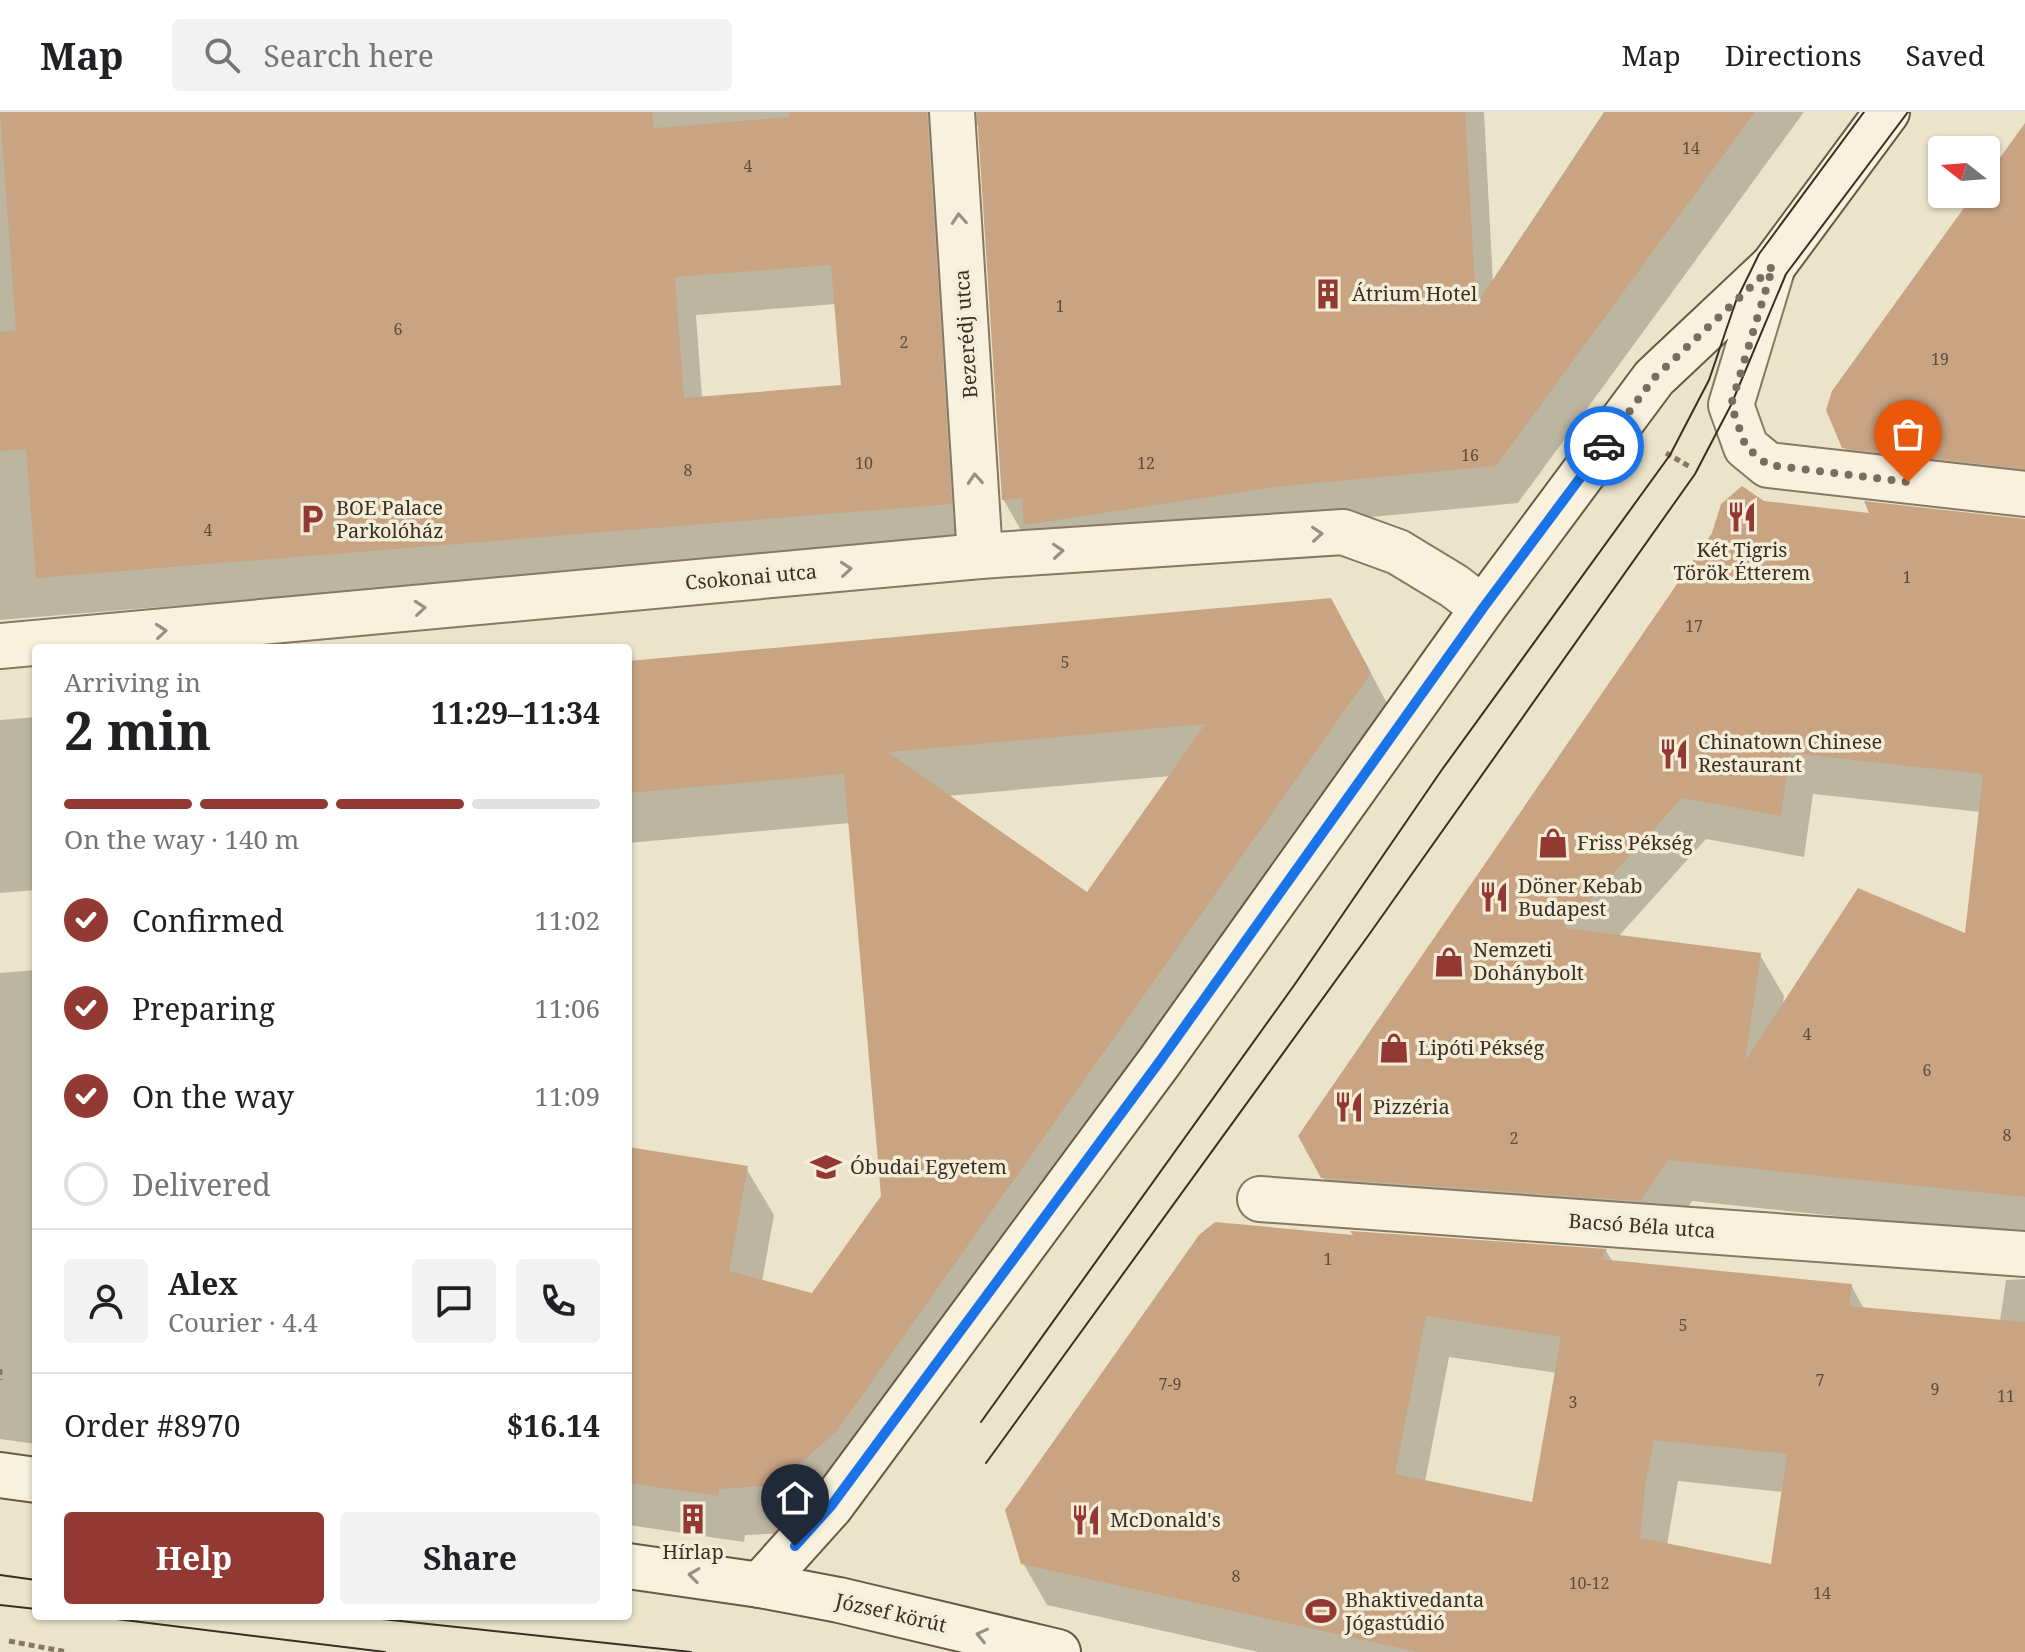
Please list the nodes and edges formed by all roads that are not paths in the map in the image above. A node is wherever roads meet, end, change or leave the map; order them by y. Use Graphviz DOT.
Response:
graph roads {
  1 [pos="952,112"];
  2 [pos="1887,112"];
  3 [pos="1773,266"];
  4 [pos="2025,494"];
  5 [pos="980,556"];
  6 [pos="1483,608"];
  7 [pos="0,646"];
  8 [pos="1260,1199"];
  9 [pos="2025,1254"];
  10 [pos="0,1475"];
  11 [pos="32,1479"];
  12 [pos="632,1567"];
  13 [pos="760,1585"];
  14 [pos="1058,1652"];
  5 -- 1 [label="street, Bezerédj utca, one-way"];
  2 -- 3 [label="street"];
  3 -- 4 [label="street"];
  3 -- 6 [label="street"];
  5 -- 6 [label="street, Csokonai utca, one-way"];
  7 -- 5 [label="street, Csokonai utca, one-way"];
  6 -- 13 [label="street"];
  8 -- 9 [label="street, Bacsó Béla utca"];
  10 -- 11 [label="street"];
  13 -- 12 [label="street, József körút, one-way"];
  14 -- 13 [label="street, József körút, one-way"];
}
